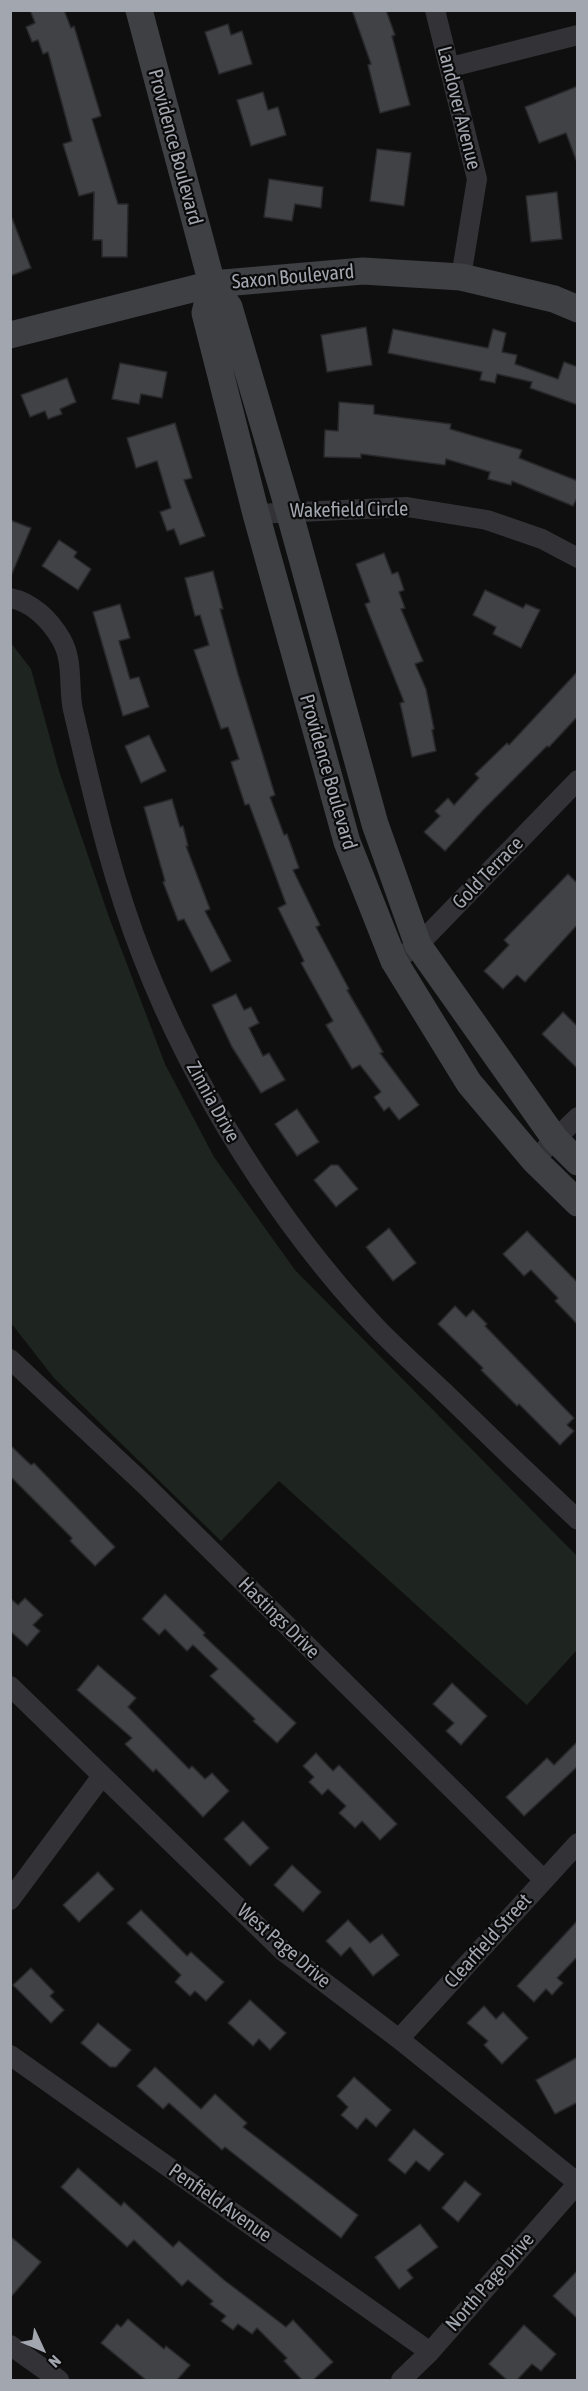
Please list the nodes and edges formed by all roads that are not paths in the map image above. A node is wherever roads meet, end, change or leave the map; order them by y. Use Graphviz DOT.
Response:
graph roads {
  1 [pos="139,10"];
  2 [pos="435,10"];
  3 [pos="578,35"];
  4 [pos="451,67"];
  5 [pos="461,277"];
  6 [pos="212,284"];
  7 [pos="578,309"];
  8 [pos="10,335"];
  9 [pos="289,511"];
  10 [pos="256,514"];
  11 [pos="578,558"];
  12 [pos="10,598"];
  13 [pos="578,780"];
  14 [pos="418,945"];
  15 [pos="394,962"];
  16 [pos="578,1117"];
  17 [pos="555,1139"];
  18 [pos="534,1160"];
  19 [pos="578,1162"];
  20 [pos="578,1203"];
  21 [pos="10,1359"];
  22 [pos="578,1520"];
  23 [pos="10,1686"];
  24 [pos="102,1776"];
  25 [pos="578,1843"];
  26 [pos="544,1880"];
  27 [pos="10,1900"];
  28 [pos="399,2039"];
  29 [pos="10,2055"];
  30 [pos="578,2183"];
  31 [pos="10,2344"];
  32 [pos="430,2352"];
  33 [pos="59,2380"];
  34 [pos="401,2380"];
  1 -- 6 [label="main road, Providence Boulevard"];
  2 -- 4 [label="street, Landover Avenue"];
  3 -- 4 [label="street"];
  4 -- 5 [label="street, Landover Avenue"];
  5 -- 6 [label="main road, Saxon Boulevard"];
  5 -- 7 [label="main road, Saxon Boulevard"];
  6 -- 8 [label="main road, Saxon Boulevard"];
  6 -- 9 [label="main road, Providence Boulevard"];
  6 -- 10 [label="main road, Providence Boulevard"];
  9 -- 10 [label="street, Wakefield Circle"];
  9 -- 11 [label="street, Wakefield Circle"];
  9 -- 14 [label="main road, Providence Boulevard"];
  10 -- 15 [label="main road, Providence Boulevard"];
  12 -- 22 [label="street, Zinnia Drive"];
  13 -- 14 [label="street, Gold Terrace"];
  14 -- 15 [label="street, Gold Terrace"];
  14 -- 17 [label="main road, Providence Boulevard"];
  15 -- 18 [label="main road, Providence Boulevard"];
  16 -- 17 [label="street"];
  17 -- 18 [label="street"];
  17 -- 19 [label="main road, Providence Boulevard"];
  18 -- 20 [label="main road, Providence Boulevard"];
  21 -- 26 [label="street, Hastings Drive"];
  23 -- 24 [label="street, West Page Drive"];
  24 -- 27 [label="street"];
  24 -- 28 [label="street, West Page Drive"];
  25 -- 26 [label="street, Clearfield Street"];
  26 -- 28 [label="street, Clearfield Street"];
  28 -- 30 [label="street, West Page Drive"];
  29 -- 32 [label="street, Penfield Avenue"];
  30 -- 32 [label="street, North Page Drive"];
  31 -- 33 [label="street"];
  32 -- 34 [label="street, North Page Drive"];
}
